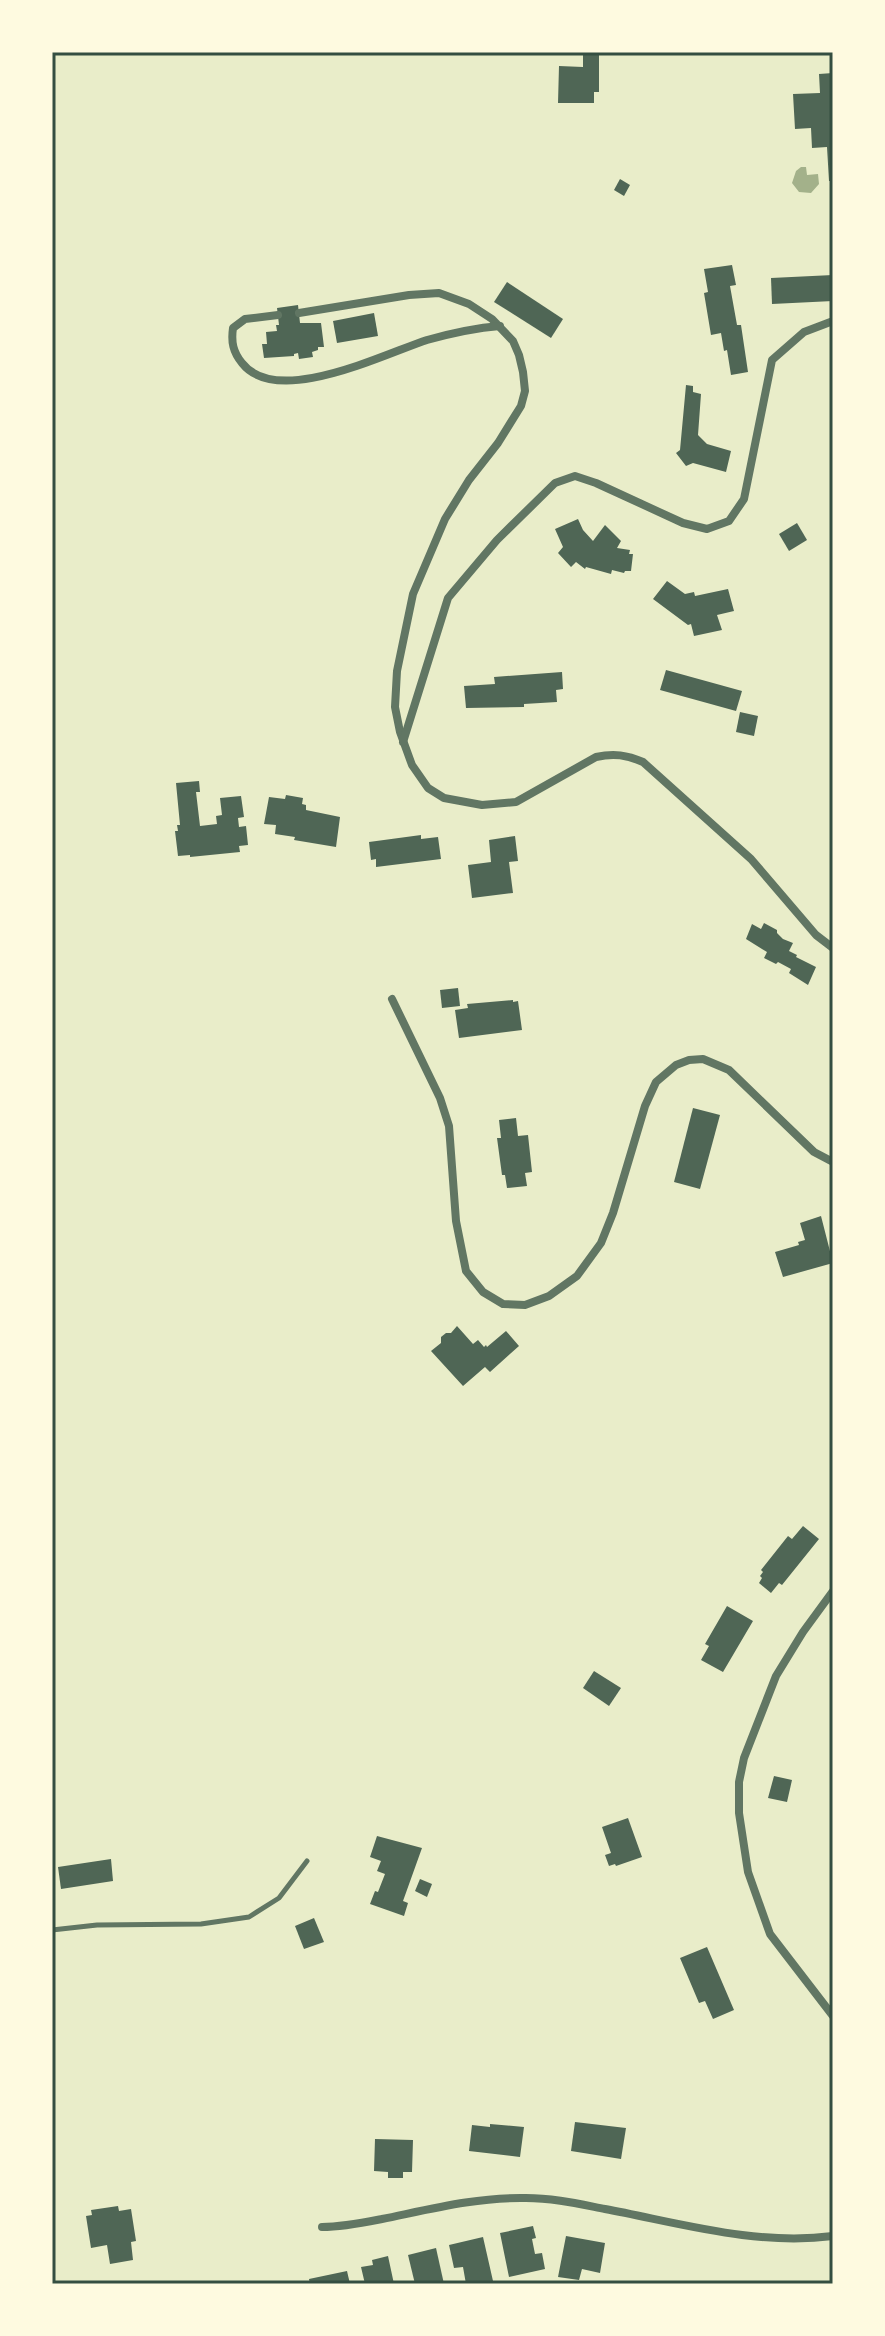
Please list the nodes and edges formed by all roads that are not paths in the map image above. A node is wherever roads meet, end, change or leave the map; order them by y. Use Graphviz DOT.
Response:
graph roads {
  1 [pos="299,313"];
  2 [pos="278,315"];
  3 [pos="833,321"];
  4 [pos="501,326"];
  5 [pos="403,742"];
  6 [pos="833,948"];
  7 [pos="392,999"];
  8 [pos="833,1162"];
  9 [pos="833,1591"];
  10 [pos="307,1861"];
  11 [pos="52,1930"];
  12 [pos="833,2016"];
  13 [pos="322,2227"];
  14 [pos="833,2236"];
  1 -- 4 [label="street"];
  2 -- 4 [label="street"];
  3 -- 5 [label="street"];
  4 -- 5 [label="street"];
  5 -- 6 [label="street"];
  7 -- 8 [label="street"];
  9 -- 12 [label="street"];
  10 -- 11 [label="lane"];
  13 -- 14 [label="street"];
}
